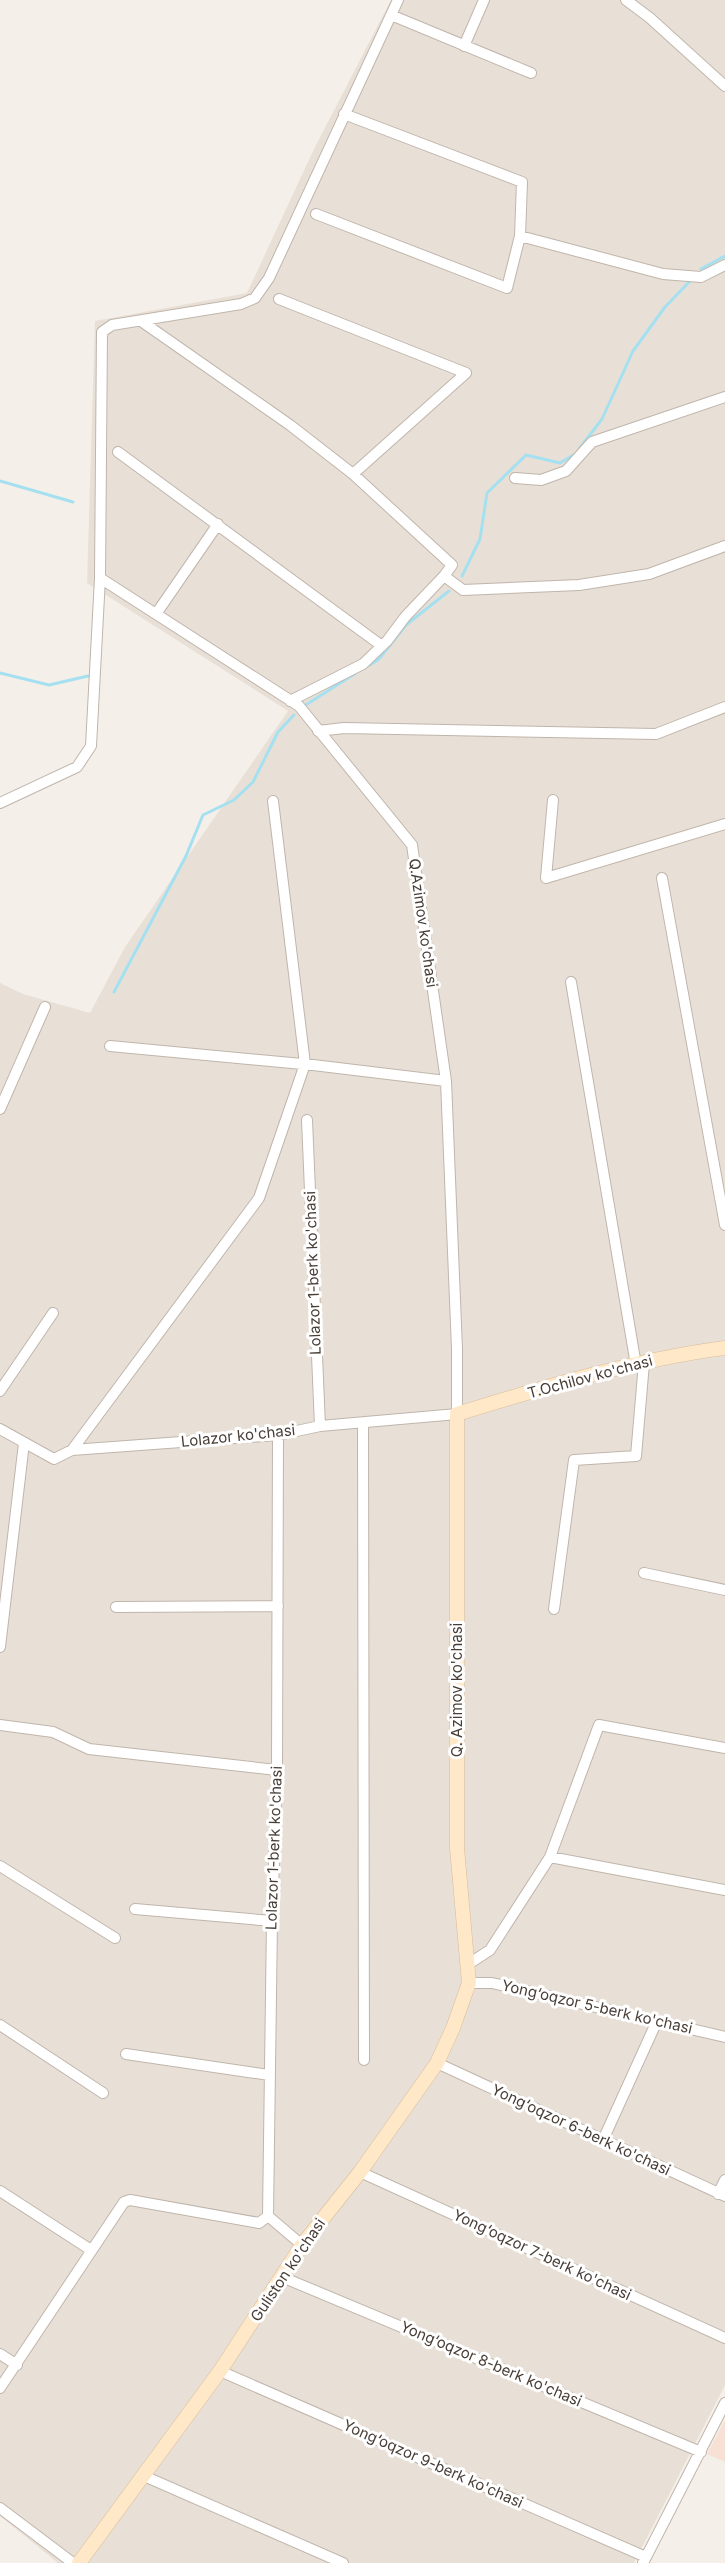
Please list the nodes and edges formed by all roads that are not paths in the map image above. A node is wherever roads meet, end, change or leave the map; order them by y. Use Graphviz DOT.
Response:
graph roads {
  1 [pos="398,0"];
  2 [pos="484,0"];
  3 [pos="626,0"];
  4 [pos="391,15"];
  5 [pos="464,46"];
  6 [pos="531,74"];
  7 [pos="725,86"];
  8 [pos="344,114"];
  9 [pos="316,214"];
  10 [pos="520,236"];
  11 [pos="725,265"];
  12 [pos="279,299"];
  13 [pos="141,321"];
  14 [pos="725,397"];
  15 [pos="118,452"];
  16 [pos="353,474"];
  17 [pos="515,478"];
  18 [pos="218,524"];
  19 [pos="725,546"];
  20 [pos="444,576"];
  21 [pos="100,578"];
  22 [pos="156,614"];
  23 [pos="382,646"];
  24 [pos="290,701"];
  25 [pos="725,707"];
  26 [pos="318,731"];
  27 [pos="553,800"];
  28 [pos="273,801"];
  29 [pos="0,803"];
  30 [pos="725,824"];
  31 [pos="662,878"];
  32 [pos="571,982"];
  33 [pos="45,1007"];
  34 [pos="110,1046"];
  35 [pos="305,1064"];
  36 [pos="446,1081"];
  37 [pos="0,1109"];
  38 [pos="307,1120"];
  39 [pos="725,1226"];
  40 [pos="53,1313"];
  41 [pos="725,1348"];
  42 [pos="640,1364"];
  43 [pos="0,1391"];
  44 [pos="457,1414"];
  45 [pos="363,1424"];
  46 [pos="320,1426"];
  47 [pos="0,1429"];
  48 [pos="278,1435"];
  49 [pos="24,1443"];
  50 [pos="72,1450"];
  51 [pos="6,1556"];
  52 [pos="644,1572"];
  53 [pos="725,1590"];
  54 [pos="278,1606"];
  55 [pos="117,1607"];
  56 [pos="554,1609"];
  57 [pos="0,1647"];
  58 [pos="0,1725"];
  59 [pos="725,1748"];
  60 [pos="277,1770"];
  61 [pos="550,1857"];
  62 [pos="0,1866"];
  63 [pos="725,1890"];
  64 [pos="135,1909"];
  65 [pos="272,1921"];
  66 [pos="115,1938"];
  67 [pos="467,1965"];
  68 [pos="469,1983"];
  69 [pos="657,2021"];
  70 [pos="0,2025"];
  71 [pos="725,2037"];
  72 [pos="126,2054"];
  73 [pos="364,2061"];
  74 [pos="437,2063"];
  75 [pos="269,2075"];
  76 [pos="103,2093"];
  77 [pos="603,2140"];
  78 [pos="360,2172"];
  79 [pos="725,2180"];
  80 [pos="0,2191"];
  81 [pos="722,2195"];
  82 [pos="268,2216"];
  83 [pos="302,2245"];
  84 [pos="91,2250"];
  85 [pos="282,2277"];
  86 [pos="725,2338"];
  87 [pos="0,2354"];
  88 [pos="17,2365"];
  89 [pos="220,2371"];
  90 [pos="0,2388"];
  91 [pos="725,2403"];
  92 [pos="701,2452"];
  93 [pos="144,2476"];
  94 [pos="0,2508"];
  95 [pos="644,2560"];
  96 [pos="73,2563"];
  97 [pos="79,2563"];
  98 [pos="343,2563"];
  1 -- 4 [label="street"];
  2 -- 5 [label="street"];
  3 -- 7 [label="street"];
  4 -- 5 [label="street"];
  4 -- 8 [label="street"];
  5 -- 6 [label="street"];
  8 -- 10 [label="street"];
  8 -- 13 [label="street"];
  9 -- 10 [label="street"];
  10 -- 11 [label="street"];
  12 -- 16 [label="street"];
  13 -- 16 [label="street"];
  13 -- 21 [label="street"];
  14 -- 17 [label="street"];
  15 -- 18 [label="street"];
  16 -- 20 [label="street"];
  18 -- 22 [label="street"];
  18 -- 23 [label="street"];
  19 -- 20 [label="street"];
  20 -- 23 [label="street"];
  21 -- 22 [label="street, Q.Azimov ko'chasi"];
  21 -- 29 [label="street"];
  22 -- 24 [label="street, Q.Azimov ko'chasi"];
  23 -- 24 [label="street"];
  24 -- 26 [label="street, Q.Azimov ko'chasi"];
  25 -- 26 [label="street"];
  26 -- 36 [label="street, Q.Azimov ko'chasi"];
  27 -- 30 [label="street"];
  28 -- 35 [label="street"];
  31 -- 39 [label="street"];
  32 -- 42 [label="street"];
  33 -- 37 [label="street"];
  34 -- 35 [label="street"];
  35 -- 36 [label="street"];
  35 -- 50 [label="street"];
  36 -- 44 [label="street, Q.Azimov ko'chasi"];
  38 -- 46 [label="street, Lolazor 1-berk ko'chasi"];
  40 -- 43 [label="street"];
  41 -- 42 [label="main road, T.Ochilov ko'chasi"];
  42 -- 44 [label="main road, T.Ochilov ko'chasi"];
  42 -- 56 [label="street"];
  44 -- 45 [label="street, Lolazor ko'chasi"];
  44 -- 67 [label="main road, Q. Azimov ko'chasi"];
  45 -- 46 [label="street, Lolazor ko'chasi"];
  45 -- 73 [label="street"];
  46 -- 48 [label="street, Lolazor ko'chasi"];
  47 -- 49 [label="street"];
  48 -- 50 [label="street, Lolazor ko'chasi"];
  48 -- 54 [label="street, Lolazor 1-berk ko'chasi"];
  49 -- 50 [label="street, Lolazor ko'chasi"];
  49 -- 51 [label="street"];
  51 -- 57 [label="street"];
  52 -- 53 [label="street"];
  54 -- 55 [label="street"];
  54 -- 60 [label="street, Lolazor 1-berk ko'chasi"];
  58 -- 60 [label="street"];
  59 -- 61 [label="street"];
  60 -- 65 [label="street, Lolazor 1-berk ko'chasi"];
  61 -- 63 [label="street"];
  61 -- 67 [label="street"];
  62 -- 66 [label="street"];
  64 -- 65 [label="street"];
  65 -- 75 [label="street, Lolazor 1-berk ko'chasi"];
  67 -- 68 [label="main road, Guliston ko'chasi"];
  68 -- 69 [label="street, Yong‘oqzor 5-berk ko'chasi"];
  68 -- 74 [label="main road, Guliston ko'chasi"];
  69 -- 71 [label="street, Yong‘oqzor 5-berk ko'chasi"];
  69 -- 77 [label="street"];
  70 -- 76 [label="street"];
  72 -- 75 [label="street"];
  74 -- 77 [label="street, Yong‘oqzor 6-berk ko'chasi"];
  74 -- 78 [label="main road, Guliston ko'chasi"];
  75 -- 82 [label="street, Lolazor 1-berk ko'chasi"];
  77 -- 81 [label="street, Yong‘oqzor 6-berk ko'chasi"];
  78 -- 83 [label="main road, Guliston ko'chasi"];
  78 -- 86 [label="street, Yong‘oqzor 7-berk ko'chasi"];
  79 -- 81 [label="street"];
  80 -- 84 [label="street"];
  82 -- 83 [label="street"];
  82 -- 84 [label="street"];
  83 -- 85 [label="main road, Guliston ko'chasi"];
  84 -- 88 [label="street"];
  85 -- 89 [label="main road, Guliston ko'chasi"];
  85 -- 92 [label="street, Yong‘oqzor 8-berk ko'chasi"];
  87 -- 88 [label="street"];
  88 -- 90 [label="street"];
  89 -- 93 [label="main road, Guliston ko'chasi"];
  89 -- 95 [label="street, Yong‘oqzor 9-berk ko'chasi"];
  91 -- 92 [label="street"];
  92 -- 95 [label="street"];
  93 -- 97 [label="main road, Guliston ko'chasi"];
  93 -- 98 [label="street"];
  94 -- 96 [label="street"];
}
